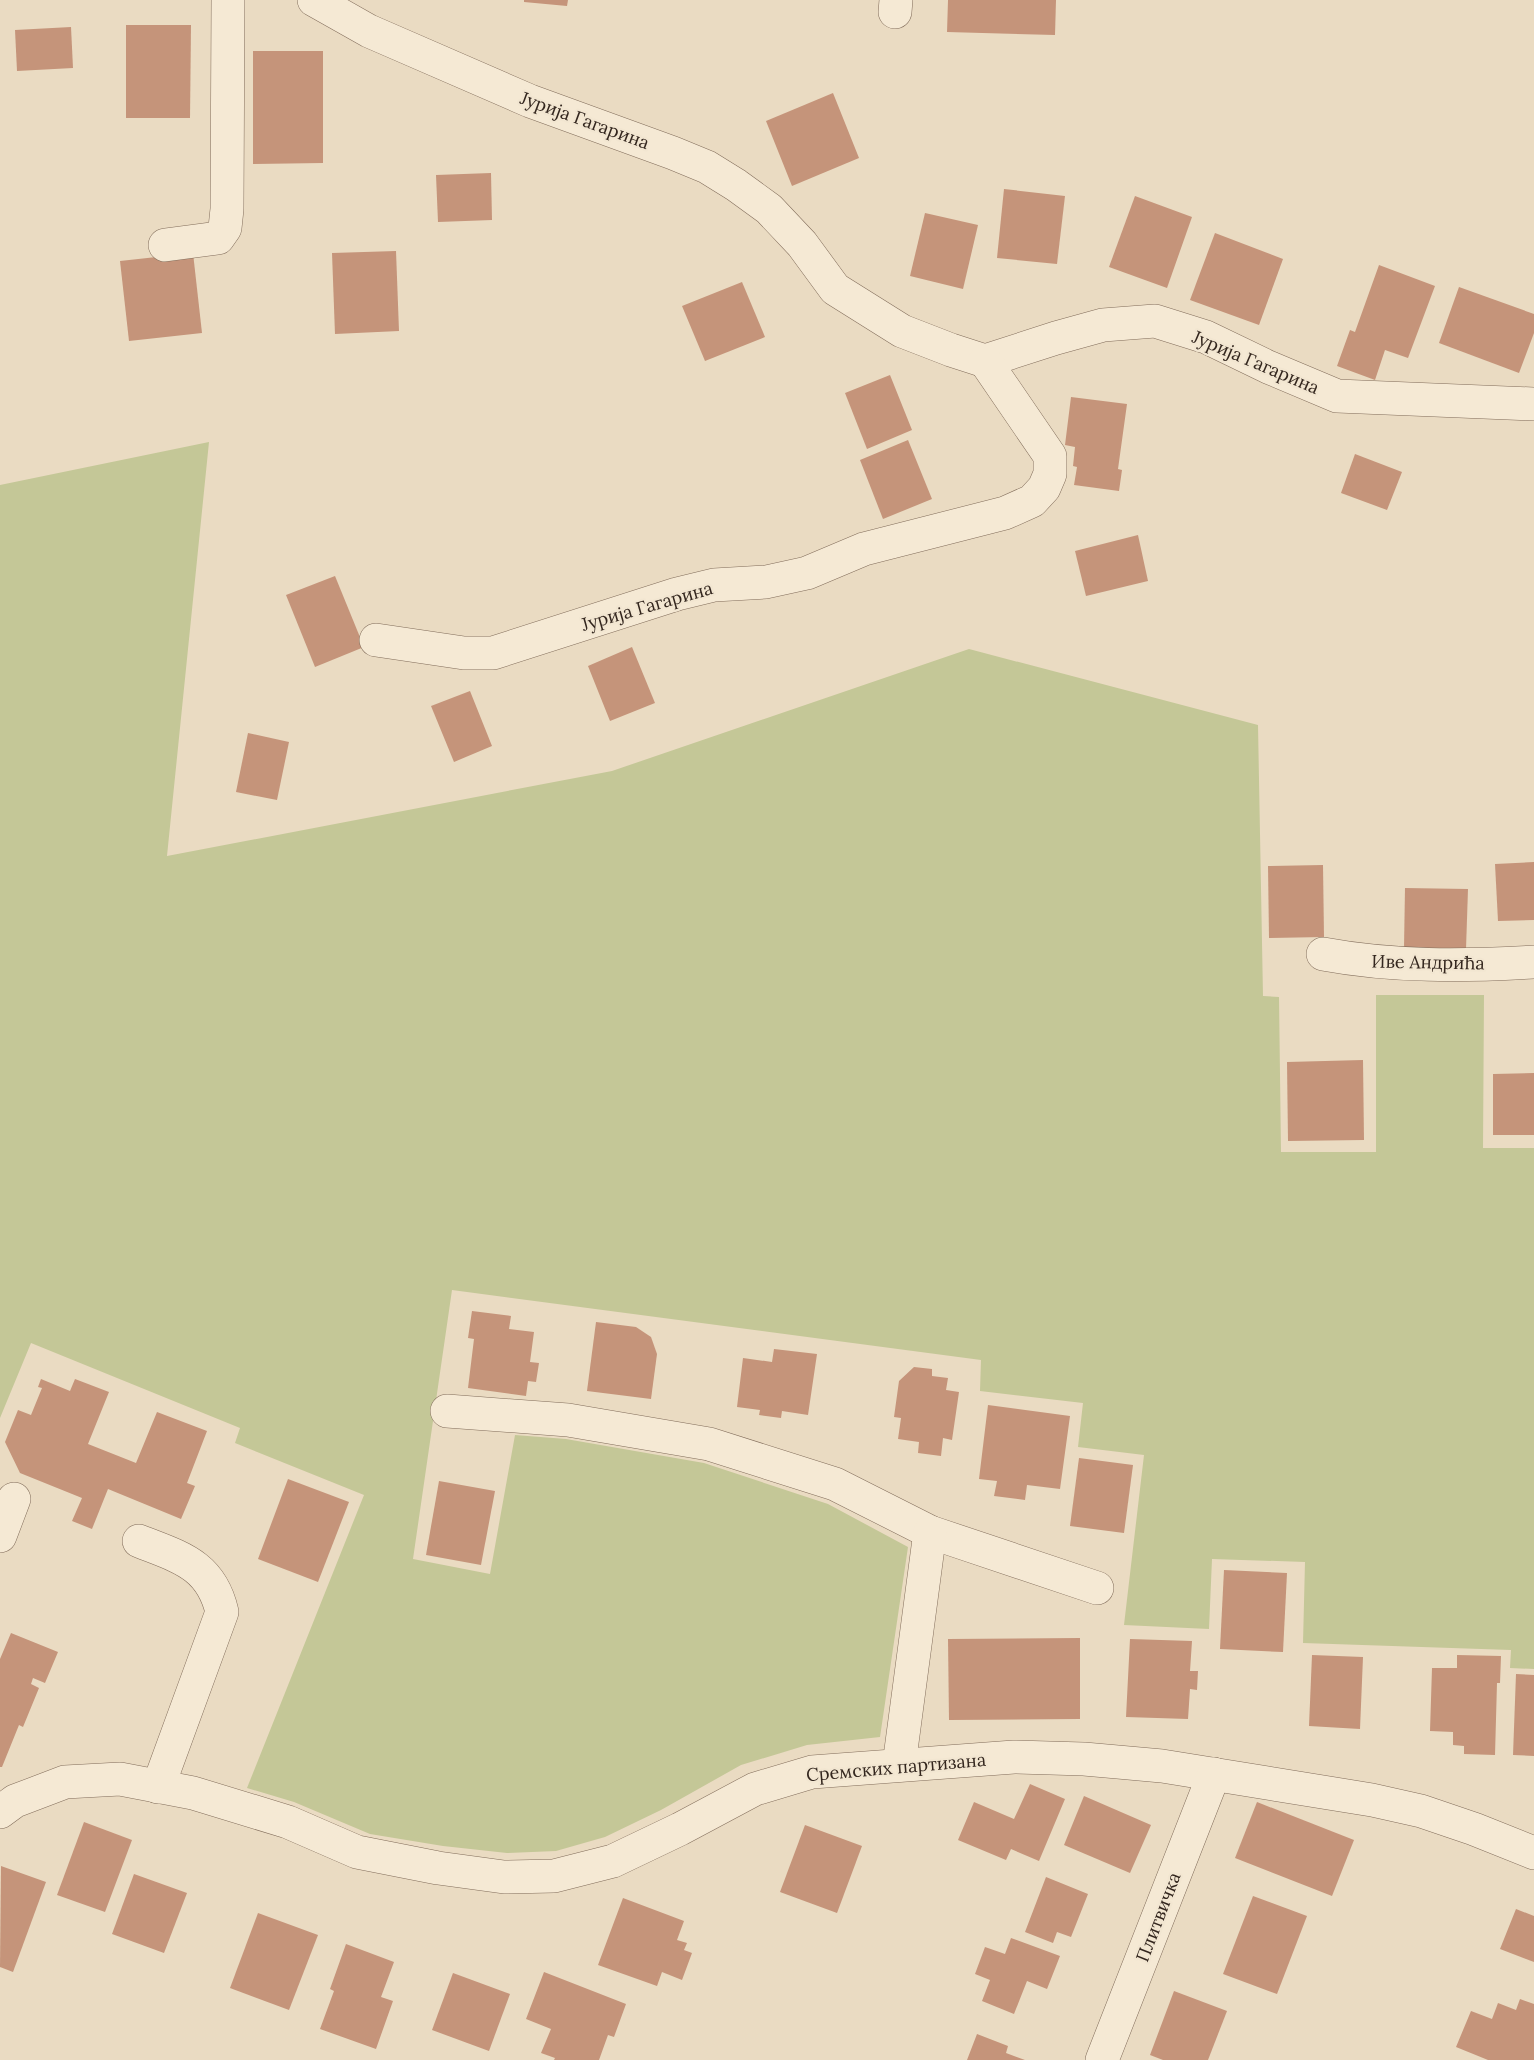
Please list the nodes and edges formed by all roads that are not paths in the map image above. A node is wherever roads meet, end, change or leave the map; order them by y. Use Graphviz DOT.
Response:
graph roads {
  1 [pos="228,0"];
  2 [pos="314,0"];
  3 [pos="165,245"];
  4 [pos="985,361"];
  5 [pos="1534,404"];
  6 [pos="376,640"];
  7 [pos="1323,954"];
  8 [pos="1534,962"];
  9 [pos="447,1411"];
  10 [pos="14,1499"];
  11 [pos="930,1532"];
  12 [pos="0,1536"];
  13 [pos="139,1540"];
  14 [pos="1098,1588"];
  15 [pos="899,1765"];
  16 [pos="1214,1774"];
  17 [pos="158,1787"];
  18 [pos="0,1812"];
  19 [pos="1534,1853"];
  20 [pos="1102,2060"];
  1 -- 3 [label="street"];
  2 -- 4 [label="street, Јурија Гагарина"];
  4 -- 5 [label="street, Јурија Гагарина"];
  4 -- 6 [label="street, Јурија Гагарина"];
  7 -- 8 [label="street, Иве Андрића"];
  9 -- 11 [label="street"];
  10 -- 12 [label="street"];
  11 -- 14 [label="street"];
  11 -- 15 [label="street"];
  13 -- 17 [label="street"];
  15 -- 16 [label="street, Сремских партизана"];
  15 -- 17 [label="street, Сремских партизана"];
  16 -- 19 [label="street, Сремских партизана"];
  16 -- 20 [label="street, Плитвичка"];
  17 -- 18 [label="street, Сремских партизана"];
}
